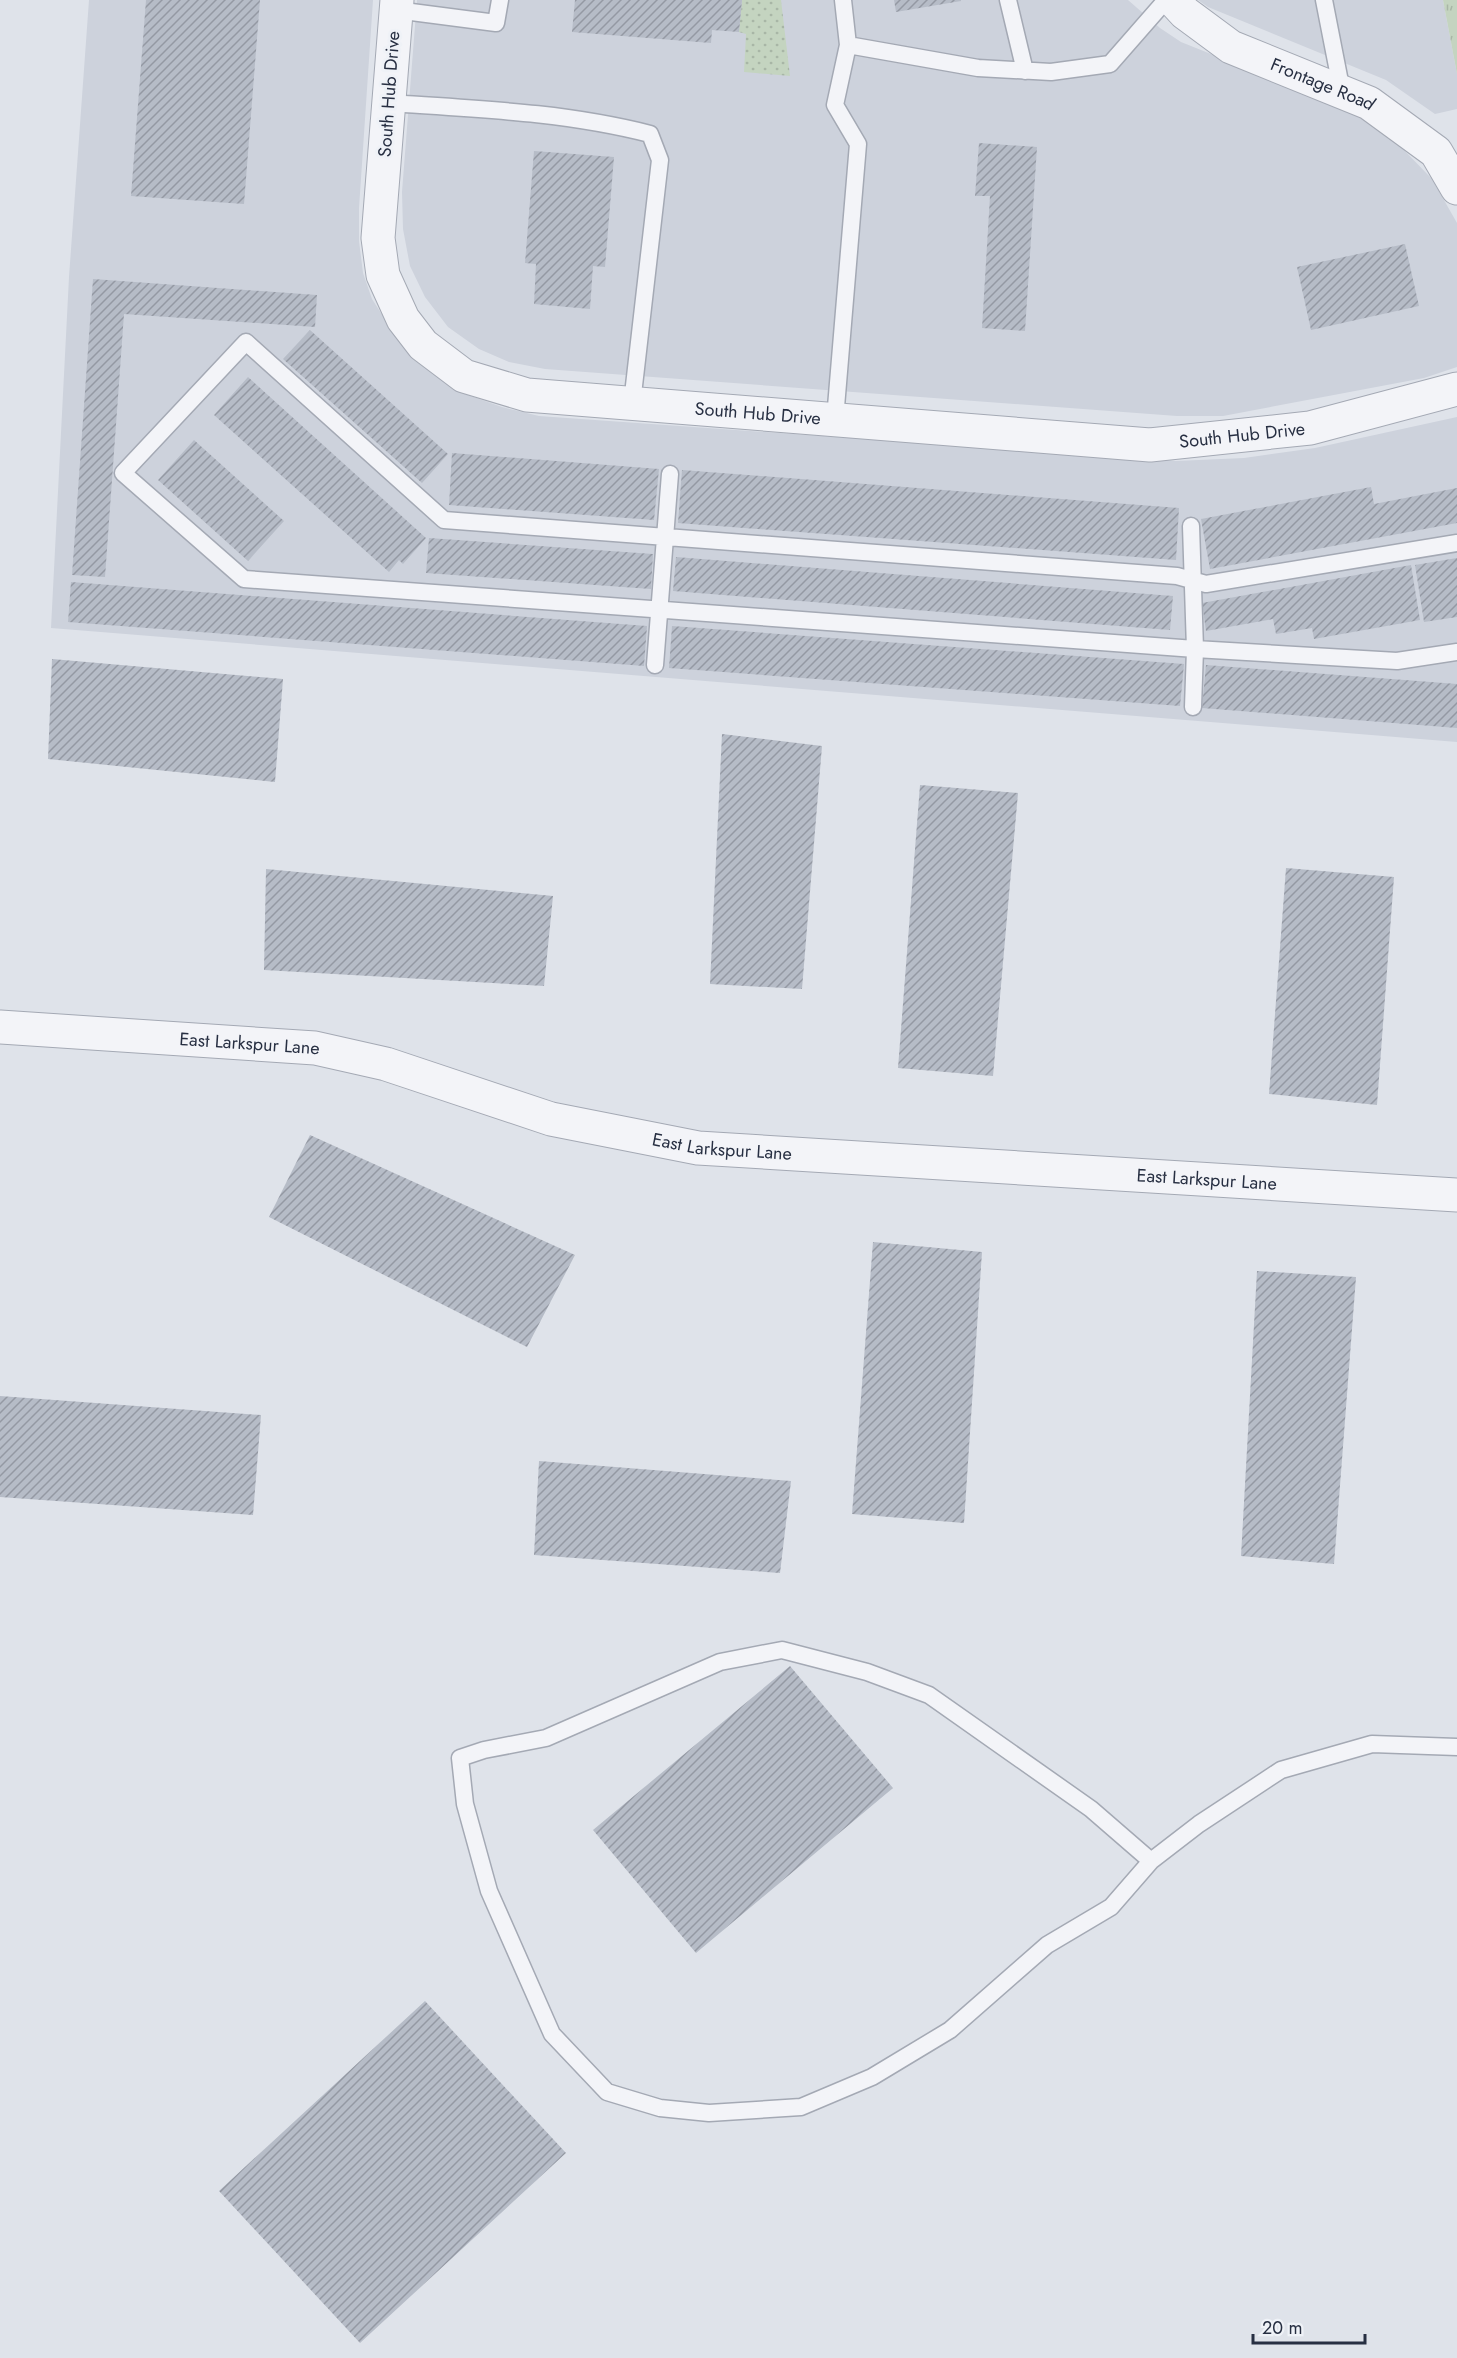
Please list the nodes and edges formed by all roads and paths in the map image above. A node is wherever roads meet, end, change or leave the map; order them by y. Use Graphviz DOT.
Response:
graph roads {
  1 [pos="500,0"];
  2 [pos="843,0"];
  3 [pos="1008,0"];
  4 [pos="1166,0"];
  5 [pos="1173,0"];
  6 [pos="1324,0"];
  7 [pos="396,5"];
  8 [pos="848,45"];
  9 [pos="1025,71"];
  10 [pos="1342,92"];
  11 [pos="389,103"];
  12 [pos="1457,188"];
  13 [pos="1457,388"];
  14 [pos="632,403"];
  15 [pos="835,419"];
  16 [pos="670,474"];
  17 [pos="1191,526"];
  18 [pos="664,539"];
  19 [pos="1457,543"];
  20 [pos="1191,580"];
  21 [pos="658,610"];
  22 [pos="1195,649"];
  23 [pos="1457,652"];
  24 [pos="655,665"];
  25 [pos="1192,707"];
  26 [pos="0,1027"];
  27 [pos="1457,1195"];
  28 [pos="1457,1747"];
  29 [pos="1151,1861"];
  1 -- 7 [label="lane"];
  2 -- 8 [label="lane"];
  3 -- 9 [label="lane"];
  4 -- 9 [label="lane"];
  5 -- 10 [label="street, Frontage Road"];
  6 -- 10 [label="lane"];
  7 -- 11 [label="street, South Hub Drive"];
  8 -- 9 [label="lane"];
  8 -- 15 [label="lane"];
  10 -- 12 [label="street, Frontage Road"];
  11 -- 14 [label="street, South Hub Drive"];
  11 -- 14 [label="lane"];
  13 -- 15 [label="street, South Hub Drive"];
  14 -- 15 [label="street, South Hub Drive"];
  16 -- 18 [label="lane"];
  17 -- 20 [label="lane"];
  18 -- 20 [label="lane"];
  18 -- 21 [label="lane"];
  18 -- 21 [label="lane"];
  19 -- 20 [label="lane"];
  20 -- 22 [label="lane"];
  21 -- 22 [label="lane"];
  21 -- 24 [label="lane"];
  22 -- 23 [label="lane"];
  22 -- 25 [label="lane"];
  26 -- 27 [label="street, East Larkspur Lane"];
  28 -- 29 [label="lane"];
  29 -- 29 [label="lane"];
}
